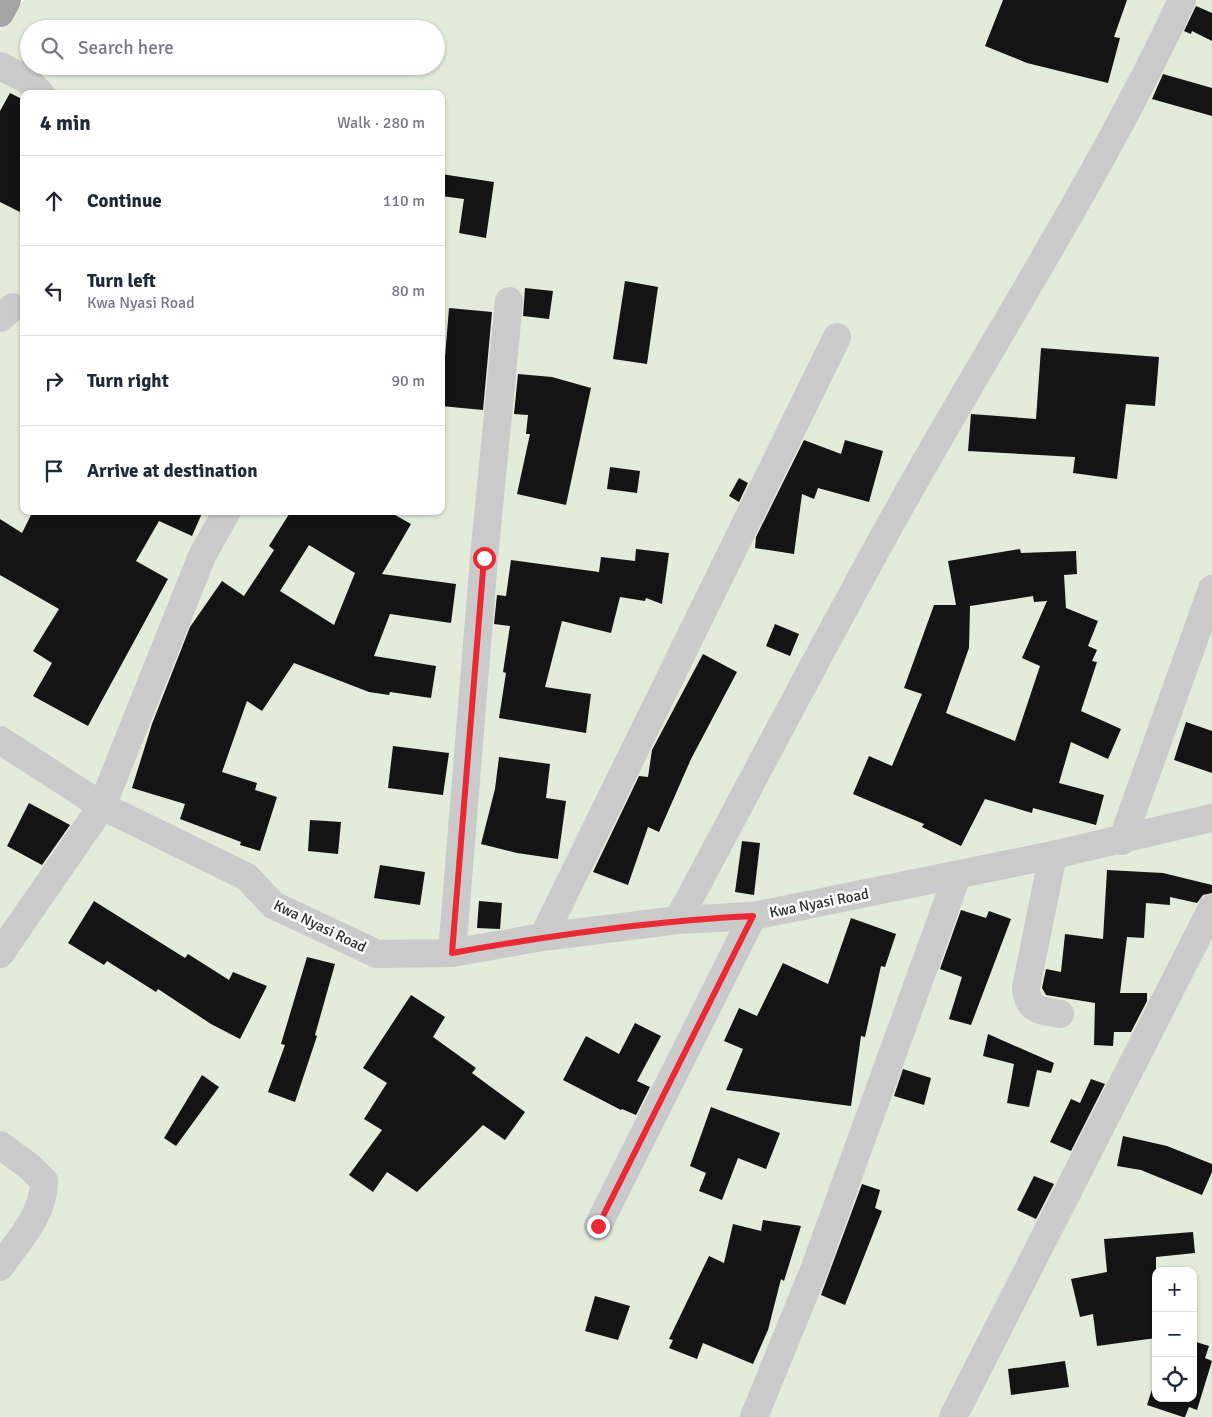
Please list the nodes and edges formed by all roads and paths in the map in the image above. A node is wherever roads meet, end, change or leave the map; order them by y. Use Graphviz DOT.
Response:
graph roads {
  1 [pos="7,0"];
  2 [pos="1182,0"];
  3 [pos="0,12"];
  4 [pos="0,66"];
  5 [pos="36,90"];
  6 [pos="509,301"];
  7 [pos="837,337"];
  8 [pos="225,515"];
  9 [pos="1212,589"];
  10 [pos="0,740"];
  11 [pos="102,806"];
  12 [pos="1212,818"];
  13 [pos="1122,840"];
  14 [pos="1053,856"];
  15 [pos="957,876"];
  16 [pos="1212,908"];
  17 [pos="753,916"];
  18 [pos="678,920"];
  19 [pos="543,936"];
  20 [pos="452,953"];
  21 [pos="0,954"];
  22 [pos="1060,1014"];
  23 [pos="0,1145"];
  24 [pos="598,1226"];
  25 [pos="0,1267"];
  26 [pos="754,1417"];
  27 [pos="953,1417"];
  1 -- 3 [label="main road"];
  2 -- 18 [label="street"];
  4 -- 5 [label="street"];
  6 -- 20 [label="street"];
  7 -- 19 [label="street"];
  8 -- 11 [label="street"];
  9 -- 13 [label="street"];
  10 -- 11 [label="street, Kwa Nyasi Road"];
  11 -- 20 [label="street, Kwa Nyasi Road"];
  11 -- 21 [label="street"];
  12 -- 13 [label="street, Kwa Nyasi Road"];
  13 -- 14 [label="street, Kwa Nyasi Road"];
  14 -- 15 [label="street, Kwa Nyasi Road"];
  14 -- 22 [label="street"];
  15 -- 17 [label="street, Kwa Nyasi Road"];
  15 -- 26 [label="street"];
  16 -- 27 [label="street"];
  17 -- 18 [label="street, Kwa Nyasi Road"];
  17 -- 24 [label="street"];
  18 -- 19 [label="street, Kwa Nyasi Road"];
  19 -- 20 [label="street, Kwa Nyasi Road"];
  23 -- 25 [label="street"];
}
